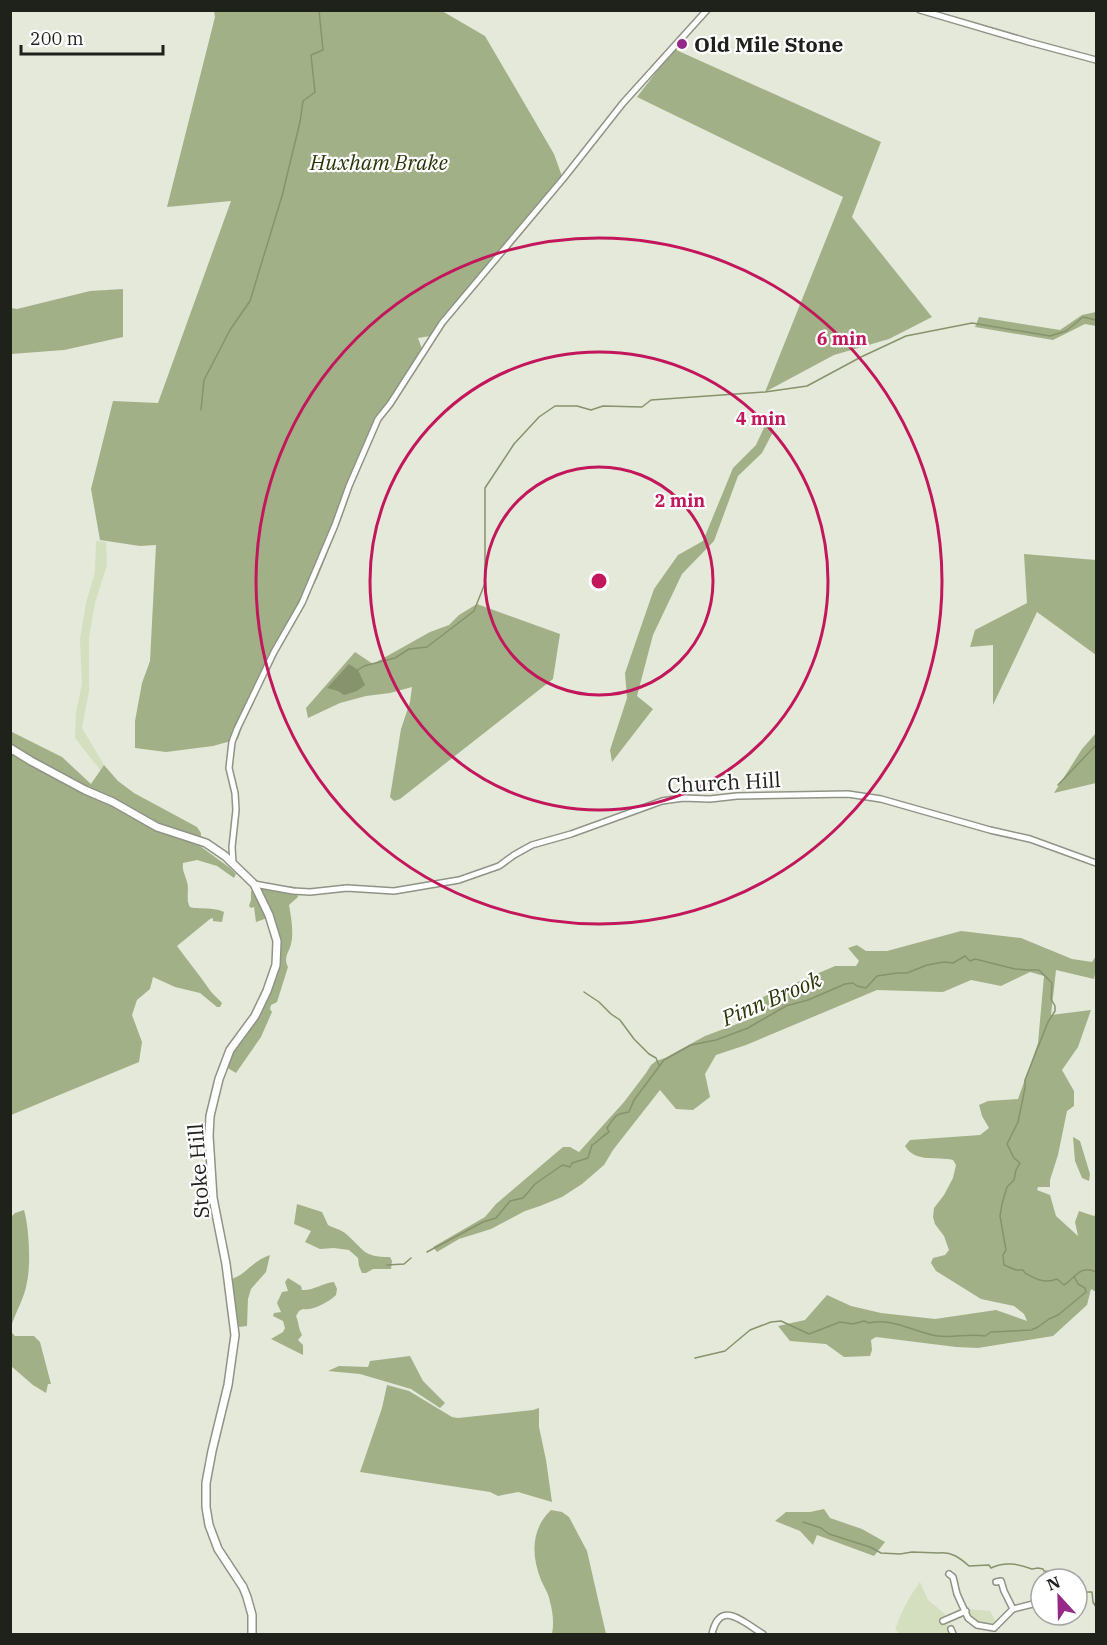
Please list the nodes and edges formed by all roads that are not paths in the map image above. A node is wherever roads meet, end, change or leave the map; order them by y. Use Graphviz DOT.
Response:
graph roads {
  1 [pos="707,10"];
  2 [pos="920,10"];
  3 [pos="1096,60"];
  4 [pos="10,748"];
  5 [pos="228,854"];
  6 [pos="1096,863"];
  7 [pos="254,884"];
  8 [pos="949,1574"];
  9 [pos="1008,1577"];
  10 [pos="957,1594"];
  11 [pos="950,1597"];
  12 [pos="1029,1605"];
  13 [pos="1013,1609"];
  14 [pos="966,1611"];
  15 [pos="943,1621"];
  16 [pos="994,1628"];
  17 [pos="252,1635"];
  18 [pos="712,1635"];
  19 [pos="763,1635"];
  20 [pos="997,1635"];
  1 -- 5 [label="street"];
  2 -- 3 [label="street"];
  4 -- 5 [label="street, Stoke Hill"];
  5 -- 7 [label="street, Stoke Hill"];
  6 -- 7 [label="street, Church Hill"];
  7 -- 17 [label="street, Stoke Hill"];
  8 -- 10 [label="street"];
  9 -- 13 [label="street"];
  10 -- 11 [label="street"];
  10 -- 14 [label="street"];
  12 -- 13 [label="street"];
  13 -- 16 [label="street"];
  14 -- 15 [label="street"];
  14 -- 16 [label="street"];
  16 -- 20 [label="street"];
  18 -- 19 [label="street"];
}
